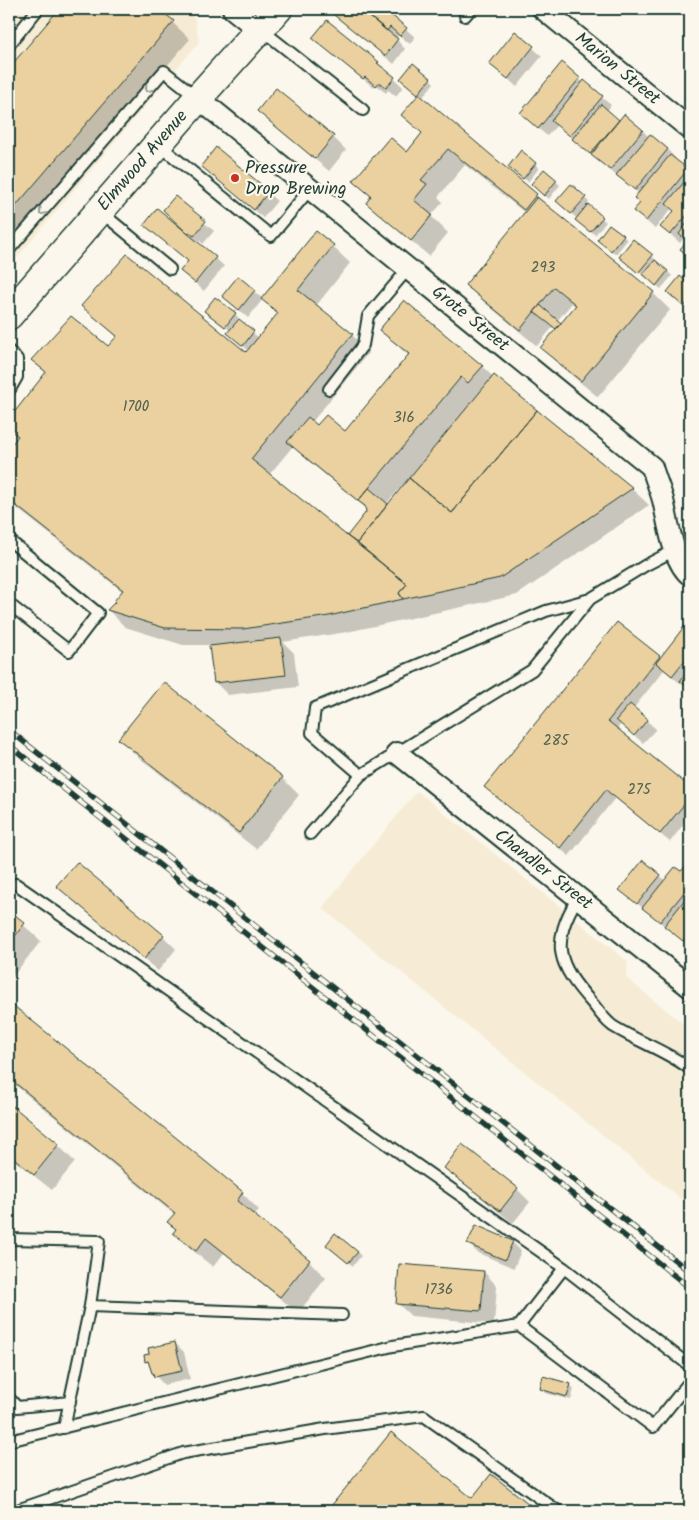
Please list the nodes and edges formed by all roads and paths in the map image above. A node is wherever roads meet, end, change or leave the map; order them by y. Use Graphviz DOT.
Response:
graph roads {
  1 [pos="38,9"];
  2 [pos="232,9"];
  3 [pos="278,9"];
  4 [pos="543,9"];
  5 [pos="260,29"];
  6 [pos="9,45"];
  7 [pos="198,98"];
  8 [pos="363,110"];
  9 [pos="690,129"];
  10 [pos="158,144"];
  11 [pos="310,189"];
  12 [pos="100,210"];
  13 [pos="9,250"];
  14 [pos="170,268"];
  15 [pos="408,269"];
  16 [pos="9,315"];
  17 [pos="9,351"];
  18 [pos="329,389"];
  19 [pos="9,391"];
  20 [pos="9,540"];
  21 [pos="675,550"];
  22 [pos="690,575"];
  23 [pos="590,599"];
  24 [pos="9,604"];
  25 [pos="397,753"];
  26 [pos="361,775"];
  27 [pos="310,834"];
  28 [pos="16,884"];
  29 [pos="578,897"];
  30 [pos="690,987"];
  31 [pos="690,1069"];
  32 [pos="9,1239"];
  33 [pos="564,1268"];
  34 [pos="90,1306"];
  35 [pos="342,1314"];
  36 [pos="519,1326"];
  37 [pos="690,1366"];
  38 [pos="690,1381"];
  39 [pos="9,1398"];
  40 [pos="70,1402"];
  41 [pos="64,1428"];
  42 [pos="9,1441"];
  43 [pos="14,1511"];
  44 [pos="558,1511"];
  1 -- 6 [label="lane"];
  2 -- 5 [label="street"];
  3 -- 5 [label="street, Elmwood Avenue"];
  4 -- 9 [label="street, Marion Street"];
  5 -- 7 [label="street, Elmwood Avenue"];
  5 -- 8 [label="lane"];
  7 -- 10 [label="street, Elmwood Avenue"];
  7 -- 11 [label="street, Grote Street"];
  7 -- 13 [label="lane, one-way"];
  10 -- 11 [label="lane"];
  10 -- 12 [label="street, Elmwood Avenue"];
  11 -- 15 [label="street, Grote Street"];
  12 -- 14 [label="lane"];
  12 -- 16 [label="street, Elmwood Avenue"];
  15 -- 18 [label="lane"];
  15 -- 21 [label="street, Grote Street"];
  17 -- 19 [label="lane"];
  20 -- 24 [label="lane"];
  21 -- 22 [label="street, Grote Street"];
  21 -- 23 [label="lane"];
  23 -- 25 [label="lane"];
  23 -- 26 [label="lane"];
  25 -- 26 [label="lane"];
  25 -- 29 [label="street, Chandler Street"];
  26 -- 27 [label="lane"];
  28 -- 33 [label="lane"];
  29 -- 30 [label="street, Chandler Street"];
  29 -- 31 [label="lane"];
  32 -- 34 [label="lane"];
  33 -- 36 [label="lane"];
  33 -- 37 [label="lane"];
  34 -- 35 [label="lane"];
  34 -- 40 [label="lane"];
  36 -- 38 [label="lane"];
  36 -- 41 [label="lane"];
  39 -- 40 [label="lane"];
  40 -- 41 [label="lane"];
  41 -- 42 [label="lane"];
  43 -- 44 [label="lane"];
}
